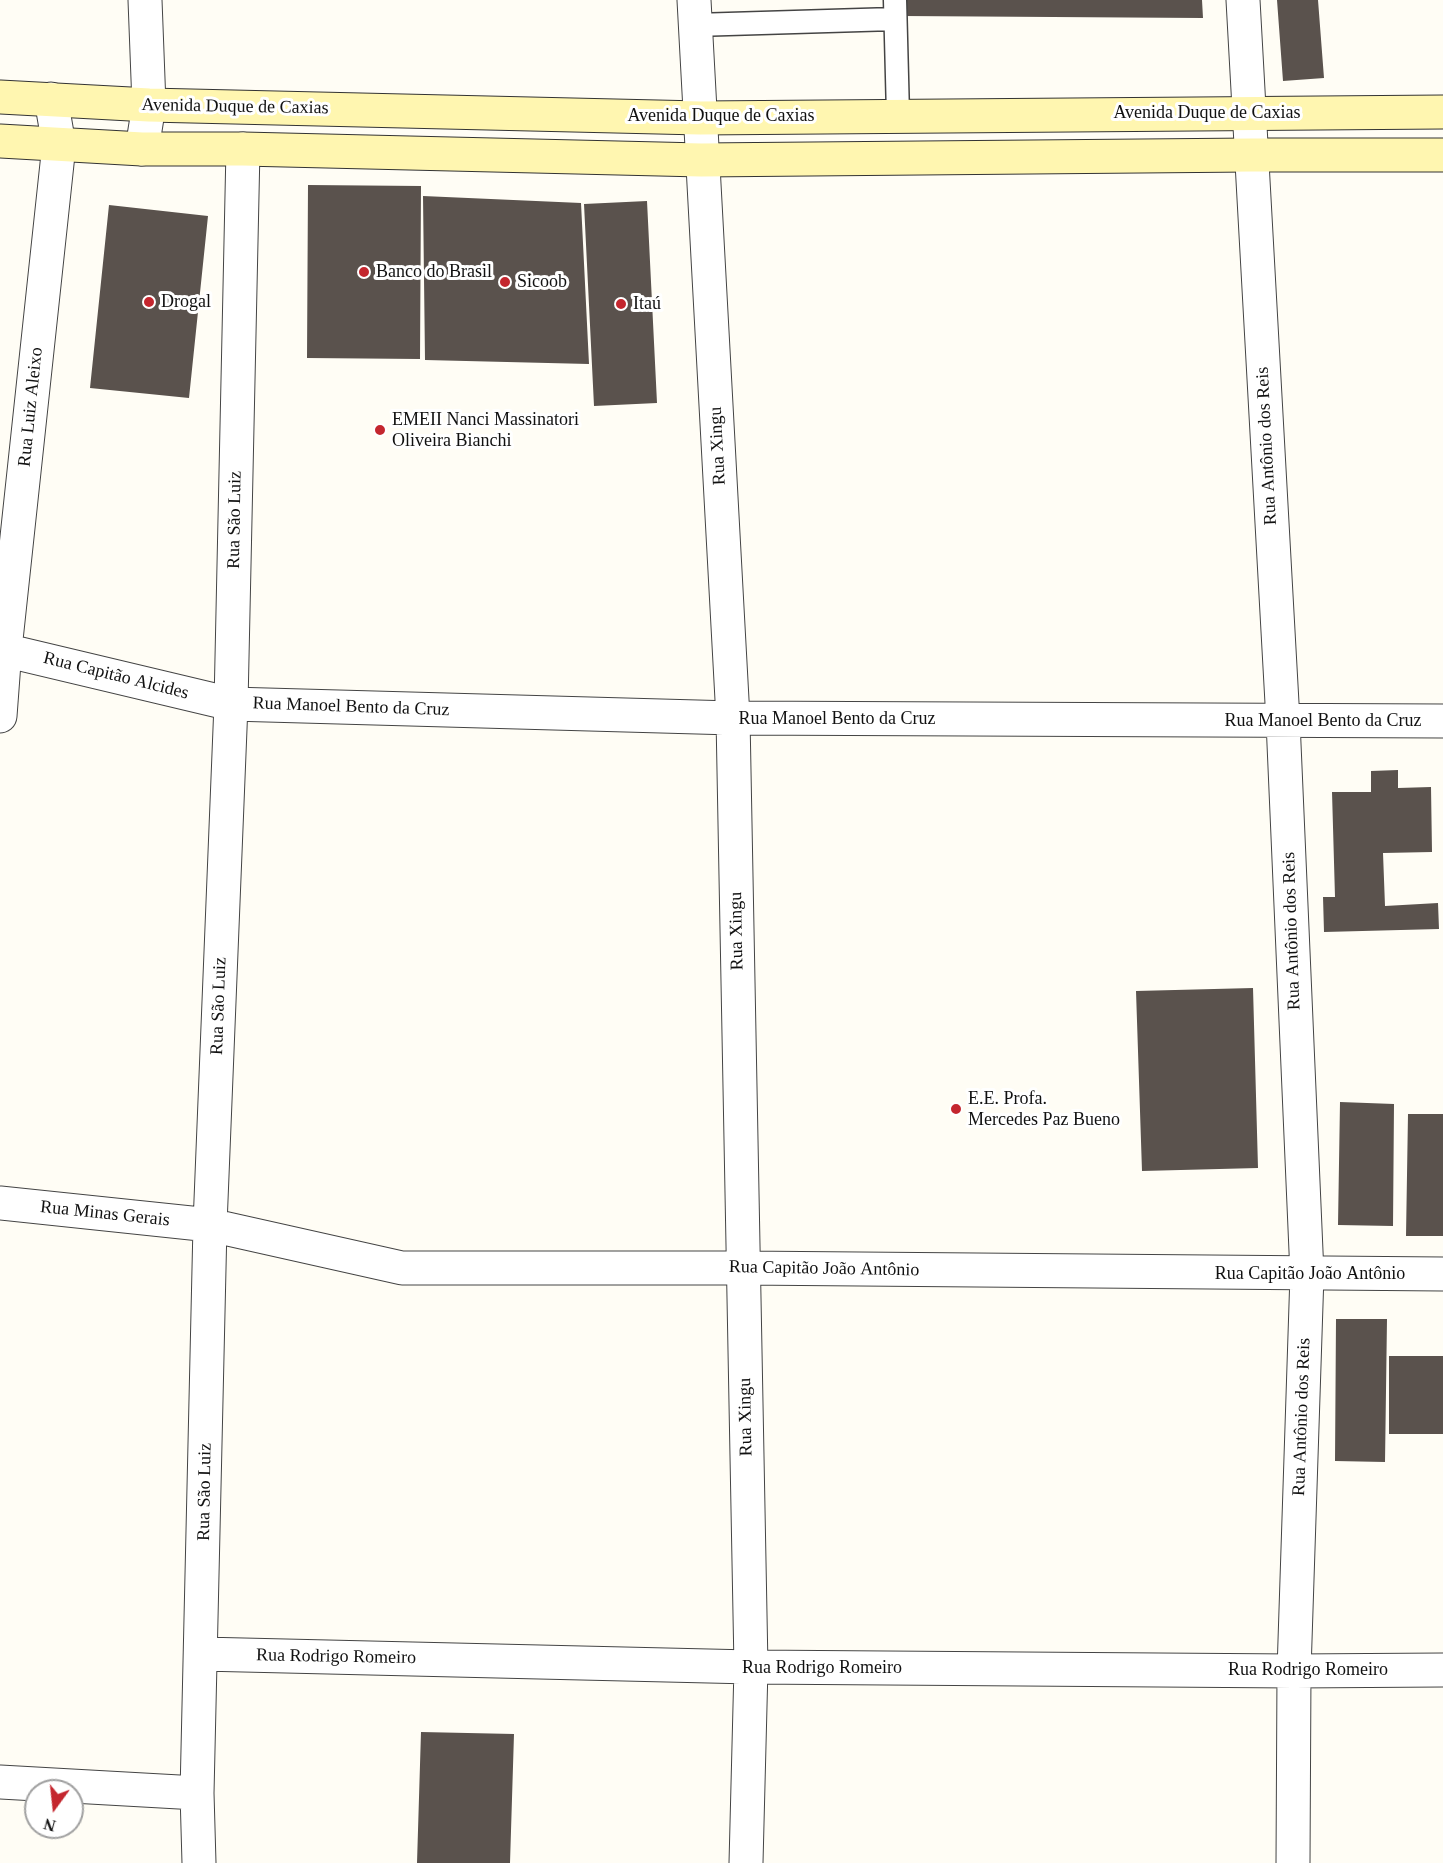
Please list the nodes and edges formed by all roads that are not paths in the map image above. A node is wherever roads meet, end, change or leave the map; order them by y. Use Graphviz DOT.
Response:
graph roads {
  1 [pos="145,0"];
  2 [pos="1243,0"];
  3 [pos="894,9"];
  4 [pos="694,13"];
  5 [pos="0,97"];
  6 [pos="51,99"];
  7 [pos="149,105"];
  8 [pos="1443,111"];
  9 [pos="1250,112"];
  10 [pos="898,115"];
  11 [pos="700,117"];
  12 [pos="0,141"];
  13 [pos="59,145"];
  14 [pos="142,149"];
  15 [pos="243,149"];
  16 [pos="1251,155"];
  17 [pos="1443,155"];
  18 [pos="701,160"];
  19 [pos="2,649"];
  20 [pos="231,704"];
  21 [pos="0,716"];
  22 [pos="733,718"];
  23 [pos="1283,721"];
  24 [pos="1443,721"];
  25 [pos="0,1203"];
  26 [pos="210,1225"];
  27 [pos="743,1268"];
  28 [pos="1307,1274"];
  29 [pos="1443,1274"];
  30 [pos="201,1654"];
  31 [pos="751,1667"];
  32 [pos="1443,1670"];
  33 [pos="1294,1671"];
  34 [pos="0,1782"];
  35 [pos="197,1793"];
  36 [pos="199,1863"];
  37 [pos="746,1863"];
  38 [pos="1293,1863"];
  1 -- 7 [label="street"];
  2 -- 9 [label="street, Rua Antônio dos Reis"];
  3 -- 4 [label="lane"];
  3 -- 10 [label="lane"];
  4 -- 11 [label="street, Rua Xingu"];
  5 -- 6 [label="main road, Avenida Duque de Caxias"];
  6 -- 7 [label="main road, Avenida Duque de Caxias"];
  6 -- 13 [label="street, Rua Luiz Aleixo"];
  7 -- 11 [label="main road, Avenida Duque de Caxias"];
  7 -- 14 [label="street"];
  8 -- 9 [label="main road, Avenida Duque de Caxias"];
  9 -- 10 [label="main road, Avenida Duque de Caxias"];
  9 -- 16 [label="street, Rua Antônio dos Reis"];
  10 -- 11 [label="main road, Avenida Duque de Caxias"];
  11 -- 18 [label="street, Rua Xingu"];
  12 -- 13 [label="main road"];
  13 -- 14 [label="main road"];
  13 -- 19 [label="street, Rua Luiz Aleixo"];
  14 -- 15 [label="main road"];
  15 -- 18 [label="main road"];
  15 -- 20 [label="street, Rua São Luiz"];
  16 -- 17 [label="main road"];
  16 -- 18 [label="main road"];
  16 -- 23 [label="street, Rua Antônio dos Reis"];
  18 -- 22 [label="street, Rua Xingu"];
  19 -- 20 [label="street, Rua Capitão Alcides"];
  19 -- 21 [label="street, Rua Luiz Aleixo"];
  20 -- 22 [label="street, Rua Manoel Bento da Cruz"];
  20 -- 26 [label="street, Rua São Luiz"];
  22 -- 23 [label="street, Rua Manoel Bento da Cruz"];
  22 -- 27 [label="street, Rua Xingu"];
  23 -- 24 [label="street, Rua Manoel Bento da Cruz"];
  23 -- 28 [label="street, Rua Antônio dos Reis"];
  25 -- 26 [label="street, Rua Minas Gerais"];
  26 -- 27 [label="street, Rua Capitão João Antônio"];
  26 -- 30 [label="street, Rua São Luiz"];
  27 -- 28 [label="street, Rua Capitão João Antônio"];
  27 -- 31 [label="street, Rua Xingu"];
  28 -- 29 [label="street, Rua Capitão João Antônio"];
  28 -- 33 [label="street, Rua Antônio dos Reis"];
  30 -- 31 [label="street, Rua Rodrigo Romeiro"];
  30 -- 35 [label="street, Rua São Luiz"];
  31 -- 33 [label="street, Rua Rodrigo Romeiro"];
  31 -- 37 [label="street, Rua Xingu"];
  32 -- 33 [label="street, Rua Rodrigo Romeiro"];
  33 -- 38 [label="street, Rua Antônio dos Reis"];
  34 -- 35 [label="street"];
  35 -- 36 [label="street, Rua São Luiz"];
}
